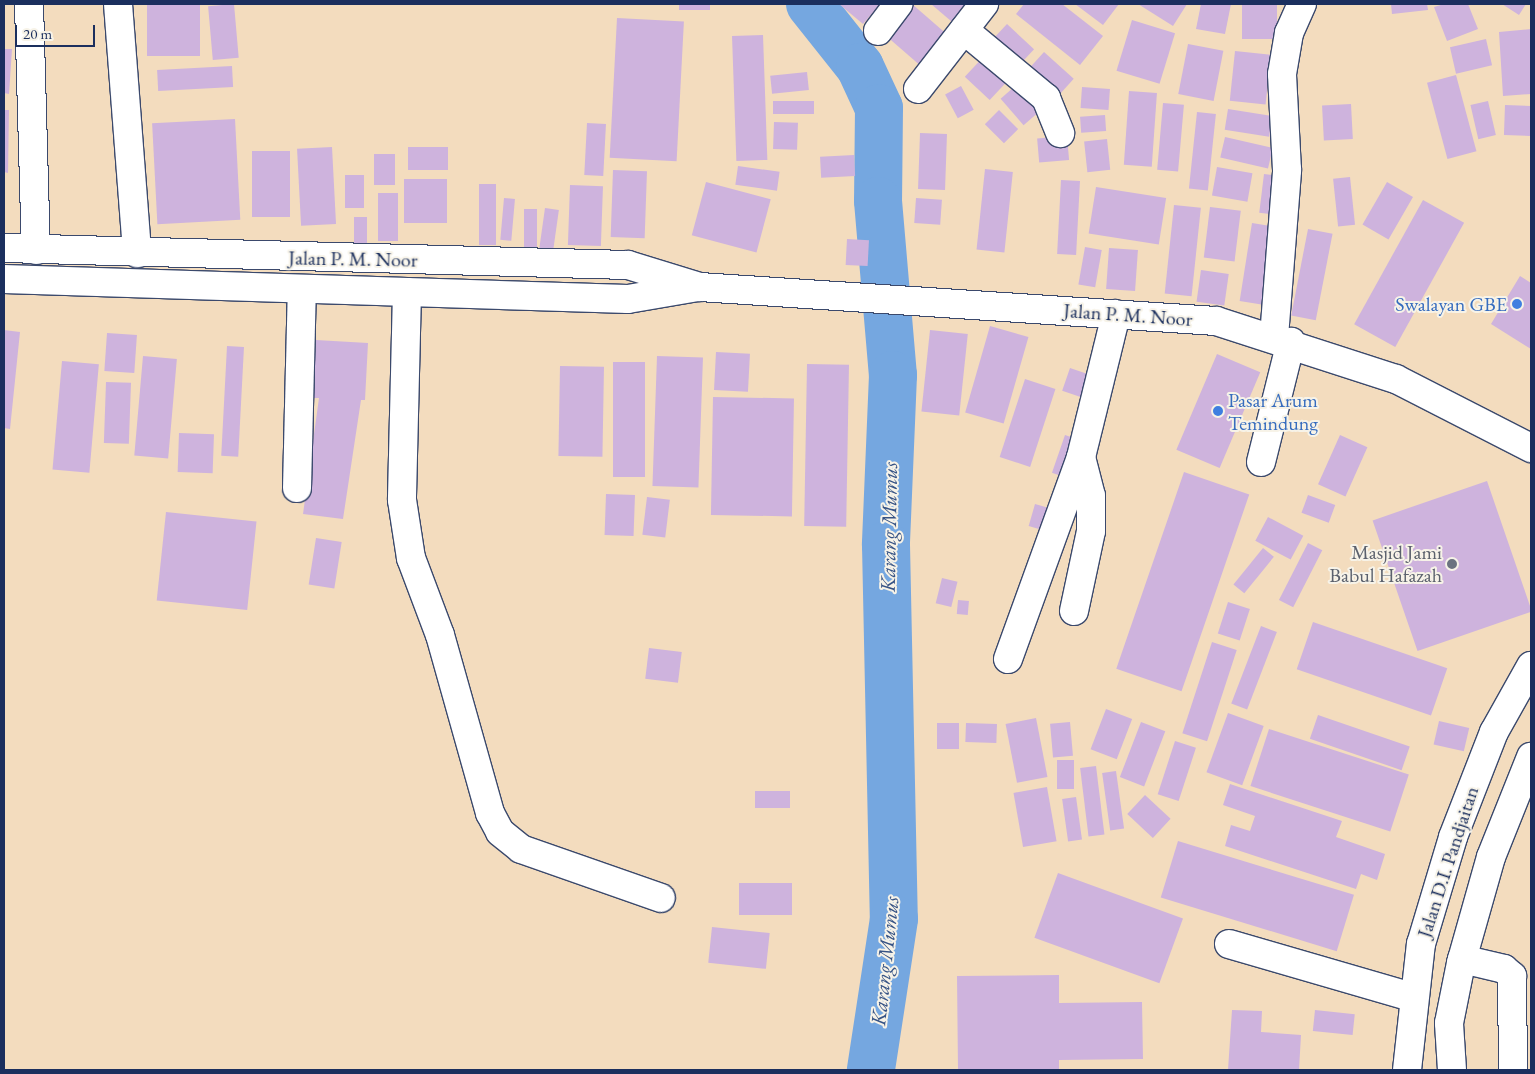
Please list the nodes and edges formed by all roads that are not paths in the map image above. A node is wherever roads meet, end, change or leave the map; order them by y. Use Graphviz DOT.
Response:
graph roads {
  1 [pos="29,4"];
  2 [pos="118,4"];
  3 [pos="898,4"];
  4 [pos="984,4"];
  5 [pos="1302,4"];
  6 [pos="878,30"];
  7 [pos="964,30"];
  8 [pos="918,89"];
  9 [pos="1060,133"];
  10 [pos="23,249"];
  11 [pos="137,254"];
  12 [pos="14,279"];
  13 [pos="700,287"];
  14 [pos="302,289"];
  15 [pos="407,292"];
  16 [pos="1116,314"];
  17 [pos="1283,340"];
  18 [pos="1531,448"];
  19 [pos="1081,457"];
  20 [pos="1261,462"];
  21 [pos="296,488"];
  22 [pos="1074,611"];
  23 [pos="1008,659"];
  24 [pos="1531,666"];
  25 [pos="1531,757"];
  26 [pos="661,898"];
  27 [pos="1229,944"];
  28 [pos="1462,959"];
  29 [pos="1412,997"];
  30 [pos="1408,1070"];
  31 [pos="1452,1070"];
  32 [pos="1513,1070"];
  1 -- 10 [label="main road"];
  2 -- 11 [label="main road"];
  3 -- 6 [label="main road"];
  4 -- 7 [label="main road"];
  5 -- 17 [label="main road"];
  7 -- 8 [label="main road"];
  7 -- 9 [label="main road"];
  10 -- 11 [label="main road, Jalan P. M. Noor"];
  10 -- 12 [label="main road"];
  11 -- 13 [label="main road, Jalan P. M. Noor"];
  12 -- 14 [label="main road, Jalan P. M. Noor"];
  13 -- 15 [label="main road, Jalan P. M. Noor"];
  13 -- 16 [label="main road, Jalan P. M. Noor"];
  14 -- 15 [label="main road, Jalan P. M. Noor"];
  14 -- 21 [label="main road"];
  15 -- 26 [label="main road"];
  16 -- 17 [label="main road, Jalan P. M. Noor"];
  16 -- 19 [label="main road"];
  17 -- 18 [label="main road, Jalan P. M. Noor"];
  17 -- 20 [label="main road"];
  19 -- 22 [label="main road"];
  19 -- 23 [label="main road"];
  24 -- 29 [label="main road, Jalan D.I. Pandjaitan"];
  25 -- 28 [label="main road, Jalan D.I. Pandjaitan"];
  27 -- 29 [label="main road"];
  28 -- 31 [label="main road, Jalan D.I. Pandjaitan"];
  28 -- 32 [label="main road"];
  29 -- 30 [label="main road, Jalan D.I. Pandjaitan"];
}
